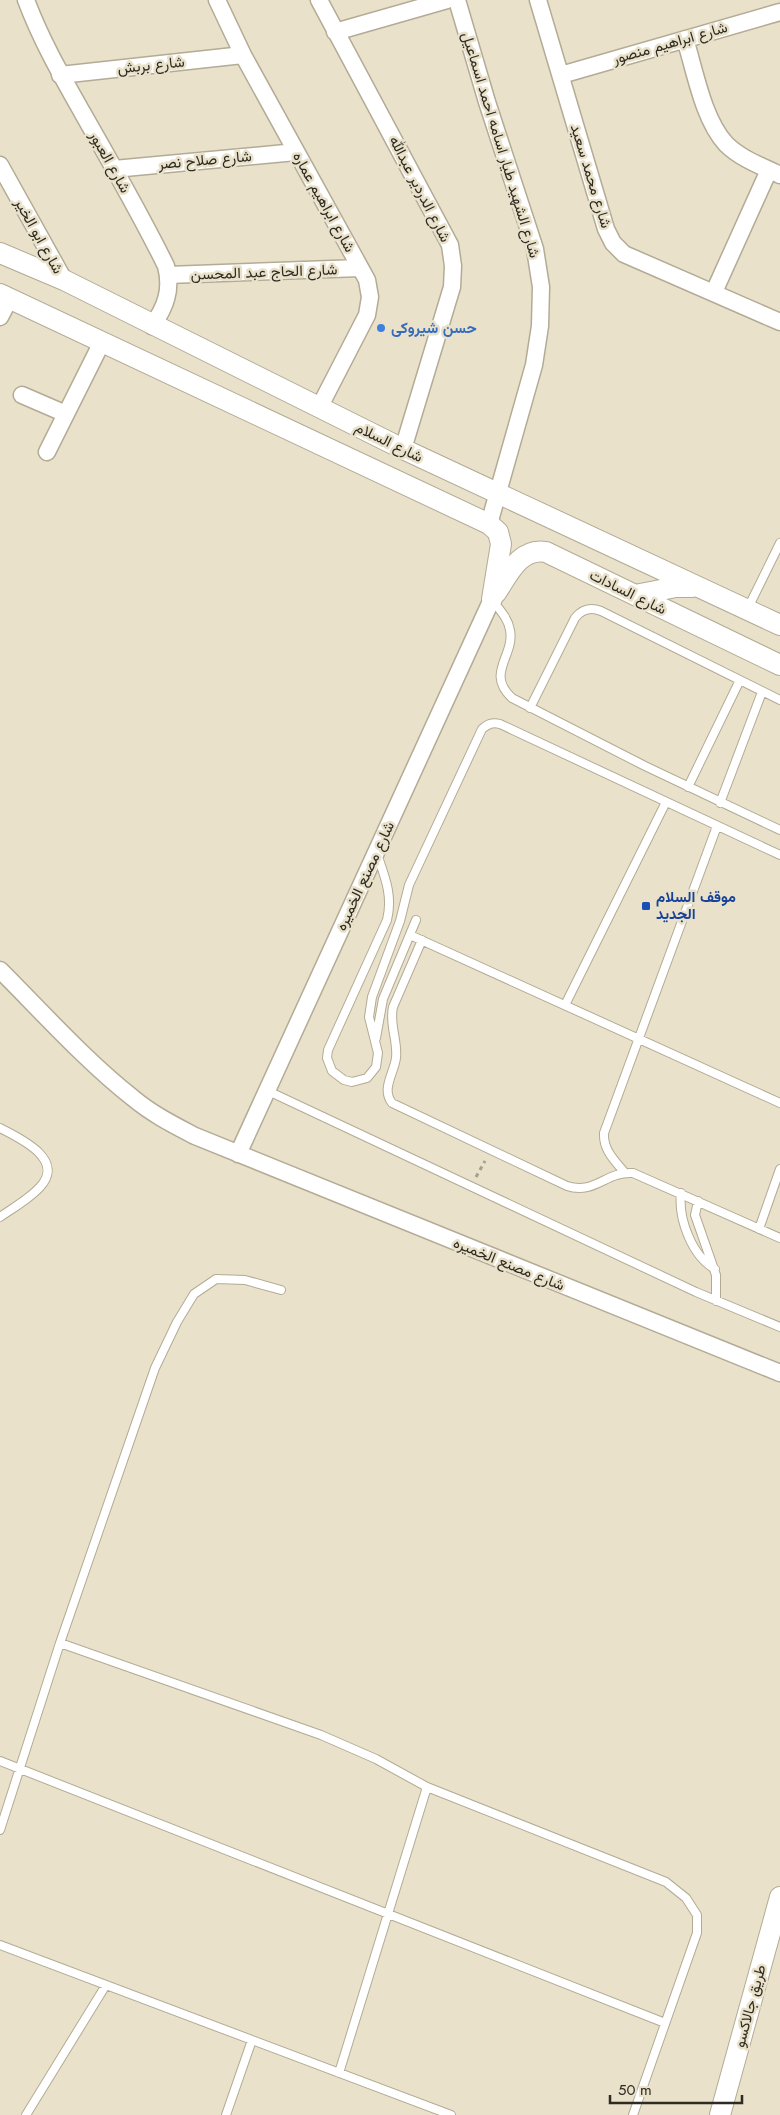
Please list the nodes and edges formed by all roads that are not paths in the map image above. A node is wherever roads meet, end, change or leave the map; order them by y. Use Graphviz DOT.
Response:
graph roads {
  1 [pos="26,0"];
  2 [pos="217,0"];
  3 [pos="319,0"];
  4 [pos="447,0"];
  5 [pos="457,0"];
  6 [pos="538,0"];
  7 [pos="780,12"];
  8 [pos="335,32"];
  9 [pos="685,39"];
  10 [pos="243,55"];
  11 [pos="60,75"];
  12 [pos="561,75"];
  13 [pos="296,152"];
  14 [pos="0,165"];
  15 [pos="114,169"];
  16 [pos="775,172"];
  17 [pos="0,253"];
  18 [pos="360,268"];
  19 [pos="168,275"];
  20 [pos="64,280"];
  21 [pos="714,292"];
  22 [pos="5,296"];
  23 [pos="0,317"];
  24 [pos="780,322"];
  25 [pos="152,326"];
  26 [pos="102,342"];
  27 [pos="22,394"];
  28 [pos="319,408"];
  29 [pos="66,414"];
  30 [pos="403,449"];
  31 [pos="46,452"];
  32 [pos="498,494"];
  33 [pos="489,524"];
  34 [pos="780,543"];
  35 [pos="698,587"];
  36 [pos="635,595"];
  37 [pos="492,599"];
  38 [pos="747,610"];
  39 [pos="780,625"];
  40 [pos="780,665"];
  41 [pos="739,682"];
  42 [pos="762,692"];
  43 [pos="780,700"];
  44 [pos="530,708"];
  45 [pos="688,788"];
  46 [pos="666,802"];
  47 [pos="720,803"];
  48 [pos="717,826"];
  49 [pos="780,830"];
  50 [pos="376,851"];
  51 [pos="780,855"];
  52 [pos="416,920"];
  53 [pos="410,935"];
  54 [pos="422,940"];
  55 [pos="0,970"];
  56 [pos="380,976"];
  57 [pos="390,981"];
  58 [pos="565,1005"];
  59 [pos="640,1039"];
  60 [pos="375,1044"];
  61 [pos="266,1090"];
  62 [pos="780,1103"];
  63 [pos="0,1128"];
  64 [pos="238,1154"];
  65 [pos="780,1169"];
  66 [pos="625,1173"];
  67 [pos="681,1194"];
  68 [pos="698,1201"];
  69 [pos="0,1217"];
  70 [pos="759,1229"];
  71 [pos="780,1238"];
  72 [pos="715,1269"];
  73 [pos="281,1290"];
  74 [pos="716,1301"];
  75 [pos="780,1327"];
  76 [pos="780,1373"];
  77 [pos="60,1642"];
  78 [pos="0,1761"];
  79 [pos="20,1770"];
  80 [pos="427,1786"];
  81 [pos="0,1830"];
  82 [pos="780,1897"];
  83 [pos="387,1913"];
  84 [pos="0,1945"];
  85 [pos="106,1985"];
  86 [pos="665,2023"];
  87 [pos="252,2040"];
  88 [pos="339,2073"];
  89 [pos="26,2115"];
  90 [pos="226,2115"];
  91 [pos="452,2115"];
  92 [pos="633,2115"];
  93 [pos="720,2115"];
  1 -- 11 [label="street, شارع العبور"];
  2 -- 10 [label="street, شارع ابراهيم عماره"];
  3 -- 8 [label="street, شارع الدردير عبدالله"];
  4 -- 8 [label="street"];
  5 -- 32 [label="street, شارع الشهيد طيار اسامه احمد اسماعيل"];
  6 -- 12 [label="street, شارع محمد سعيد"];
  7 -- 9 [label="street, شارع ابراهيم منصور"];
  8 -- 30 [label="street, شارع الدردير عبدالله"];
  9 -- 12 [label="street, شارع ابراهيم منصور"];
  9 -- 16 [label="street"];
  10 -- 11 [label="street, شارع بربش"];
  10 -- 13 [label="street, شارع ابراهيم عماره"];
  11 -- 15 [label="street, شارع العبور"];
  12 -- 21 [label="street, شارع محمد سعيد"];
  13 -- 15 [label="street, شارع صلاح نصر"];
  13 -- 18 [label="street, شارع ابراهيم عماره"];
  14 -- 20 [label="street, شارع ابو الخير"];
  15 -- 19 [label="street, شارع العبور"];
  16 -- 21 [label="street"];
  17 -- 20 [label="street, شارع السلام"];
  18 -- 19 [label="street, شارع الحاج عبد المحسن"];
  18 -- 28 [label="street, شارع ابراهيم عماره"];
  19 -- 25 [label="street, شارع العبور"];
  20 -- 25 [label="street, شارع السلام"];
  21 -- 24 [label="street, شارع محمد سعيد"];
  22 -- 23 [label="street"];
  22 -- 26 [label="street, شارع السلام"];
  25 -- 28 [label="street, شارع السلام"];
  26 -- 29 [label="street"];
  26 -- 33 [label="street, شارع السلام"];
  27 -- 29 [label="street"];
  28 -- 30 [label="street, شارع السلام"];
  29 -- 31 [label="street"];
  30 -- 32 [label="street, شارع السلام"];
  32 -- 33 [label="street, شارع الشهيد طيار اسامه احمد اسماعيل"];
  32 -- 35 [label="street, شارع السلام"];
  33 -- 37 [label="street"];
  34 -- 38 [label="lane"];
  35 -- 36 [label="street"];
  35 -- 38 [label="street, شارع السلام"];
  36 -- 37 [label="street, شارع السادات"];
  36 -- 40 [label="street, شارع السادات"];
  37 -- 44 [label="lane"];
  37 -- 50 [label="street, شارع مصنع الخميره"];
  38 -- 39 [label="street, شارع السلام"];
  41 -- 42 [label="lane"];
  41 -- 44 [label="lane"];
  41 -- 45 [label="lane"];
  42 -- 43 [label="lane"];
  42 -- 47 [label="lane"];
  44 -- 45 [label="lane"];
  45 -- 47 [label="lane"];
  46 -- 48 [label="lane"];
  46 -- 56 [label="lane"];
  46 -- 58 [label="lane"];
  47 -- 49 [label="lane"];
  48 -- 51 [label="lane"];
  48 -- 59 [label="lane"];
  50 -- 60 [label="lane"];
  50 -- 61 [label="street, شارع مصنع الخميره"];
  52 -- 53 [label="lane"];
  53 -- 54 [label="lane"];
  53 -- 57 [label="lane"];
  54 -- 58 [label="lane"];
  54 -- 66 [label="lane"];
  55 -- 64 [label="street, شارع مصنع الخميره"];
  56 -- 57 [label="lane"];
  56 -- 60 [label="lane"];
  57 -- 60 [label="lane"];
  58 -- 59 [label="lane"];
  59 -- 62 [label="lane"];
  59 -- 66 [label="lane"];
  61 -- 64 [label="street, شارع مصنع الخميره"];
  61 -- 74 [label="lane"];
  63 -- 69 [label="lane"];
  64 -- 76 [label="street, شارع مصنع الخميره"];
  65 -- 70 [label="lane"];
  66 -- 67 [label="lane"];
  67 -- 68 [label="lane"];
  67 -- 72 [label="lane"];
  68 -- 70 [label="lane"];
  68 -- 72 [label="lane"];
  70 -- 71 [label="lane"];
  72 -- 74 [label="lane"];
  73 -- 77 [label="lane"];
  74 -- 75 [label="lane"];
  77 -- 79 [label="lane"];
  77 -- 80 [label="lane"];
  78 -- 79 [label="lane"];
  79 -- 81 [label="lane"];
  79 -- 83 [label="lane"];
  80 -- 83 [label="lane"];
  80 -- 86 [label="lane"];
  82 -- 93 [label="street, طريق جالاكسو"];
  83 -- 86 [label="lane"];
  83 -- 88 [label="lane"];
  84 -- 85 [label="lane"];
  85 -- 87 [label="lane"];
  85 -- 89 [label="lane"];
  86 -- 92 [label="lane"];
  87 -- 88 [label="lane"];
  87 -- 90 [label="lane"];
  88 -- 91 [label="lane"];
}
